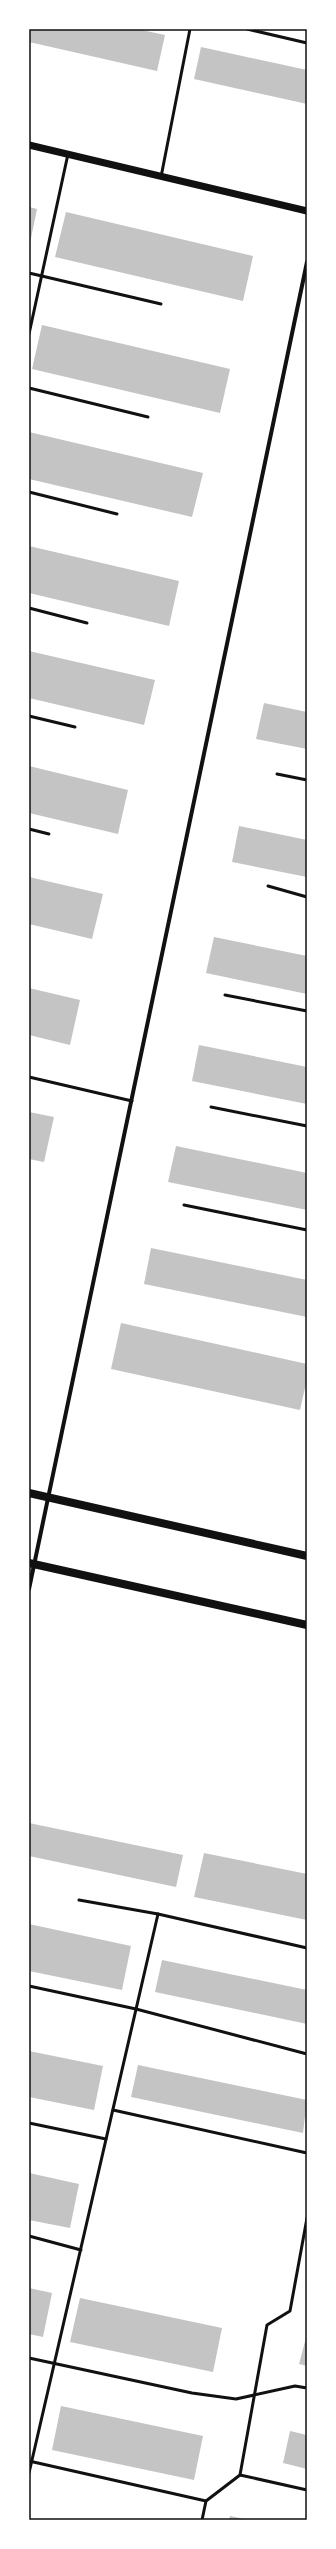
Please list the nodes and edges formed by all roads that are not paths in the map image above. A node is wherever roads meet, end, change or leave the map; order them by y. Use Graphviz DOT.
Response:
graph roads {
  1 [pos="190,29"];
  2 [pos="247,29"];
  3 [pos="307,43"];
  4 [pos="29,145"];
  5 [pos="68,154"];
  6 [pos="161,177"];
  7 [pos="307,212"];
  8 [pos="307,262"];
  9 [pos="29,273"];
  10 [pos="42,276"];
  11 [pos="161,304"];
  12 [pos="29,334"];
  13 [pos="29,388"];
  14 [pos="148,418"];
  15 [pos="29,492"];
  16 [pos="117,514"];
  17 [pos="29,608"];
  18 [pos="87,622"];
  19 [pos="29,716"];
  20 [pos="75,727"];
  21 [pos="276,774"];
  22 [pos="307,780"];
  23 [pos="29,829"];
  24 [pos="49,834"];
  25 [pos="268,886"];
  26 [pos="307,897"];
  27 [pos="225,995"];
  28 [pos="307,1011"];
  29 [pos="29,1077"];
  30 [pos="132,1101"];
  31 [pos="211,1107"];
  32 [pos="307,1126"];
  33 [pos="184,1205"];
  34 [pos="307,1230"];
  35 [pos="29,1493"];
  36 [pos="50,1498"];
  37 [pos="307,1556"];
  38 [pos="32,1563"];
  39 [pos="29,1589"];
  40 [pos="307,1625"];
  41 [pos="79,1900"];
  42 [pos="158,1914"];
  43 [pos="307,1948"];
  44 [pos="29,1986"];
  45 [pos="136,2009"];
  46 [pos="307,2054"];
  47 [pos="113,2110"];
  48 [pos="29,2123"];
  49 [pos="106,2139"];
  50 [pos="307,2153"];
  51 [pos="307,2218"];
  52 [pos="29,2236"];
  53 [pos="81,2250"];
  54 [pos="29,2358"];
  55 [pos="54,2364"];
  56 [pos="307,2388"];
  57 [pos="256,2394"];
  58 [pos="30,2461"];
  59 [pos="29,2473"];
  60 [pos="240,2475"];
  61 [pos="307,2490"];
  62 [pos="206,2501"];
  63 [pos="202,2520"];
  1 -- 6 [label="lane"];
  2 -- 3 [label="lane"];
  4 -- 5 [label="street"];
  5 -- 6 [label="street"];
  5 -- 10 [label="lane"];
  6 -- 7 [label="street"];
  8 -- 30 [label="street"];
  9 -- 10 [label="lane"];
  10 -- 11 [label="lane"];
  10 -- 12 [label="lane"];
  13 -- 14 [label="lane"];
  15 -- 16 [label="lane"];
  17 -- 18 [label="lane"];
  19 -- 20 [label="lane"];
  21 -- 22 [label="lane"];
  23 -- 24 [label="lane"];
  25 -- 26 [label="lane"];
  27 -- 28 [label="lane"];
  29 -- 30 [label="lane"];
  30 -- 36 [label="street"];
  31 -- 32 [label="lane"];
  33 -- 34 [label="lane"];
  35 -- 36 [label="main road"];
  36 -- 37 [label="main road"];
  36 -- 38 [label="street"];
  38 -- 39 [label="street"];
  38 -- 40 [label="main road"];
  41 -- 42 [label="lane"];
  42 -- 43 [label="lane"];
  42 -- 45 [label="lane"];
  44 -- 45 [label="lane"];
  45 -- 46 [label="lane"];
  45 -- 47 [label="lane"];
  47 -- 49 [label="lane"];
  47 -- 50 [label="lane"];
  48 -- 49 [label="lane"];
  49 -- 53 [label="lane"];
  51 -- 57 [label="lane"];
  52 -- 53 [label="lane"];
  53 -- 55 [label="lane"];
  54 -- 55 [label="lane"];
  55 -- 57 [label="lane"];
  55 -- 58 [label="lane"];
  56 -- 57 [label="lane"];
  57 -- 60 [label="lane"];
  58 -- 59 [label="lane"];
  58 -- 62 [label="lane"];
  60 -- 61 [label="lane"];
  60 -- 62 [label="lane"];
  62 -- 63 [label="lane"];
}
